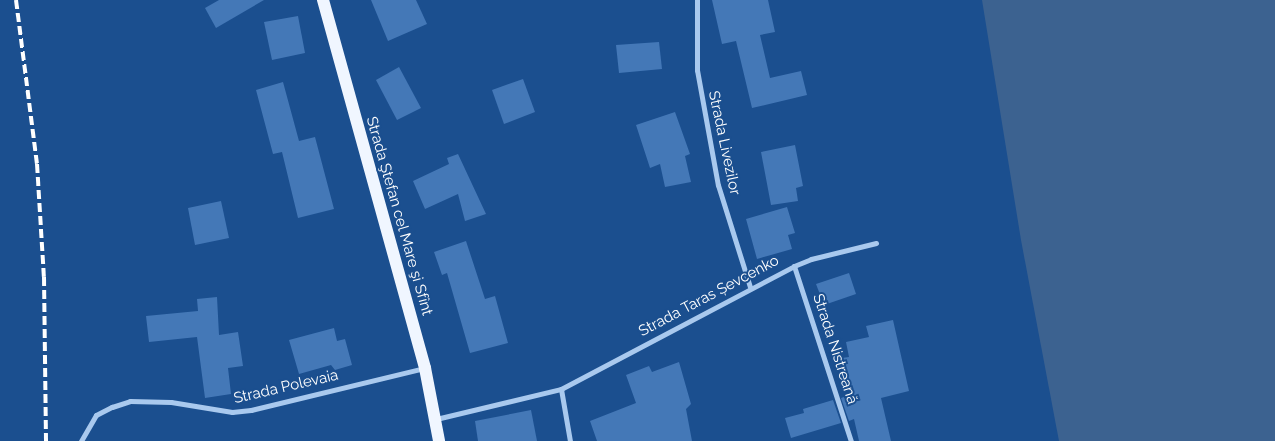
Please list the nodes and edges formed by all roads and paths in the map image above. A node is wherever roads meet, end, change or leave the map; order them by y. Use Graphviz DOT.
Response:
graph roads {
  1 [pos="323,0"];
  2 [pos="697,0"];
  3 [pos="876,243"];
  4 [pos="794,266"];
  5 [pos="750,287"];
  6 [pos="424,368"];
  7 [pos="561,389"];
  8 [pos="436,419"];
  9 [pos="80,441"];
  10 [pos="439,441"];
  11 [pos="570,441"];
  12 [pos="850,441"];
  1 -- 6 [label="main road, Strada Ştefan cel Mare şi Sfînt"];
  2 -- 5 [label="street, Strada Livezilor"];
  3 -- 4 [label="street, Strada Taras Șevcenko"];
  4 -- 5 [label="street, Strada Taras Șevcenko"];
  4 -- 12 [label="street, Strada Nistreană"];
  5 -- 7 [label="street, Strada Taras Șevcenko"];
  6 -- 8 [label="main road, Strada Ştefan cel Mare şi Sfînt"];
  6 -- 9 [label="street, Strada Polevaia"];
  7 -- 8 [label="street, Strada Taras Șevcenko"];
  7 -- 11 [label="street"];
  8 -- 10 [label="main road, Strada Ştefan cel Mare şi Sfînt"];
}
